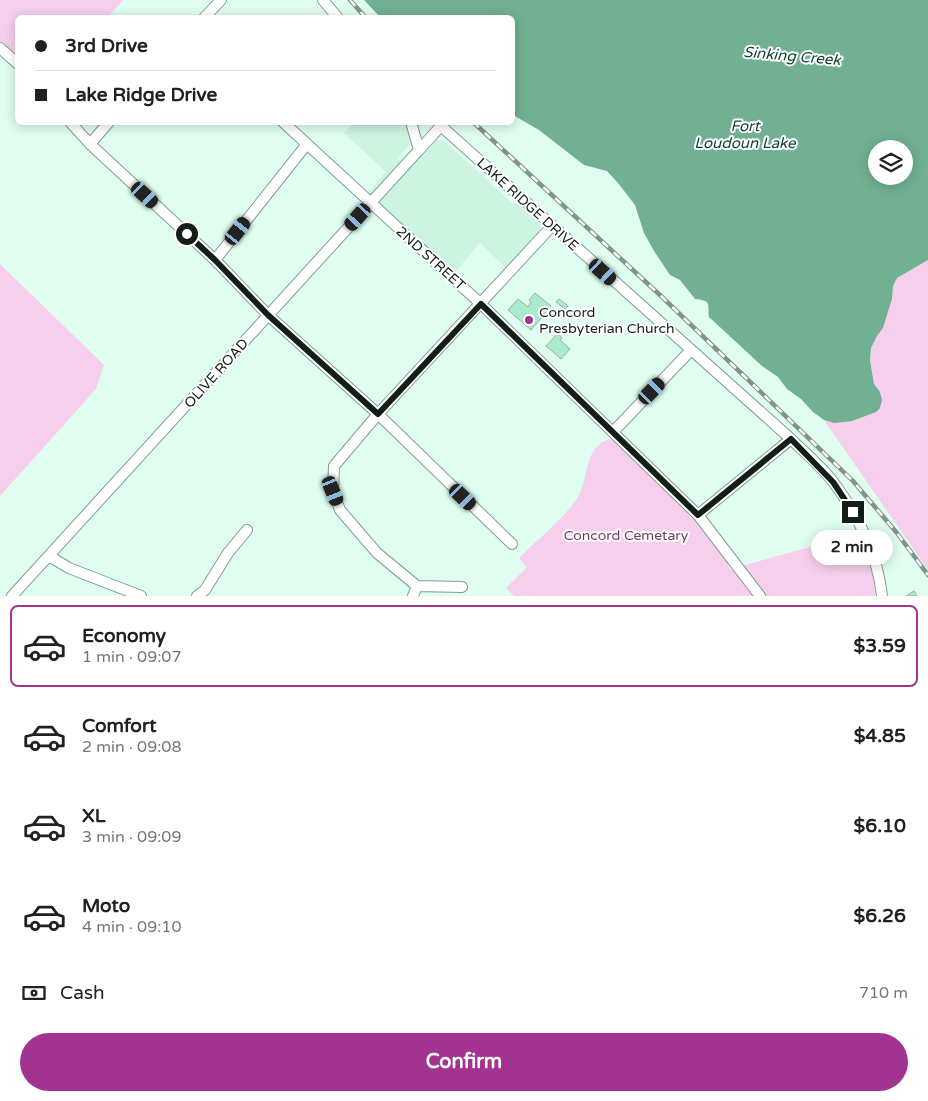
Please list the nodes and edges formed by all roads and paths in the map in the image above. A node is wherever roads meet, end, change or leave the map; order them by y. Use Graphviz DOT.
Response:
graph roads {
  1 [pos="220,0"];
  2 [pos="323,0"];
  3 [pos="207,15"];
  4 [pos="336,15"];
  5 [pos="0,48"];
  6 [pos="15,61"];
  7 [pos="73,125"];
  8 [pos="106,125"];
  9 [pos="286,125"];
  10 [pos="412,125"];
  11 [pos="90,144"];
  12 [pos="307,144"];
  13 [pos="419,150"];
  14 [pos="371,203"];
  15 [pos="552,226"];
  16 [pos="215,260"];
  17 [pos="481,304"];
  18 [pos="268,315"];
  19 [pos="691,350"];
  20 [pos="378,414"];
  21 [pos="612,432"];
  22 [pos="791,439"];
  23 [pos="698,515"];
  24 [pos="248,530"];
  25 [pos="512,544"];
  26 [pos="49,556"];
  27 [pos="418,586"];
  28 [pos="462,587"];
  29 [pos="204,594"];
  30 [pos="12,596"];
  31 [pos="141,596"];
  32 [pos="413,596"];
  33 [pos="760,596"];
  34 [pos="882,596"];
  1 -- 3 [label="street"];
  2 -- 4 [label="street"];
  5 -- 6 [label="street"];
  7 -- 11 [label="street"];
  8 -- 11 [label="street"];
  9 -- 12 [label="street, 2ND STREET"];
  10 -- 13 [label="street"];
  11 -- 16 [label="street"];
  12 -- 14 [label="street, 2ND STREET"];
  12 -- 16 [label="street"];
  13 -- 14 [label="street, OLIVE ROAD"];
  13 -- 15 [label="street, LAKE RIDGE DRIVE"];
  14 -- 17 [label="street, 2ND STREET"];
  14 -- 18 [label="street, OLIVE ROAD"];
  15 -- 17 [label="street"];
  15 -- 19 [label="street, LAKE RIDGE DRIVE"];
  16 -- 18 [label="street"];
  17 -- 20 [label="street"];
  17 -- 21 [label="street, 2ND STREET"];
  18 -- 20 [label="street"];
  18 -- 26 [label="street, OLIVE ROAD"];
  19 -- 21 [label="street"];
  19 -- 22 [label="street, LAKE RIDGE DRIVE"];
  20 -- 25 [label="street"];
  20 -- 27 [label="street"];
  21 -- 23 [label="street, 2ND STREET"];
  22 -- 23 [label="street"];
  22 -- 34 [label="street, LAKE RIDGE DRIVE"];
  23 -- 33 [label="street, 2ND STREET"];
  24 -- 29 [label="street"];
  26 -- 30 [label="street, OLIVE ROAD"];
  26 -- 31 [label="street"];
  27 -- 28 [label="street"];
  27 -- 32 [label="street"];
}
